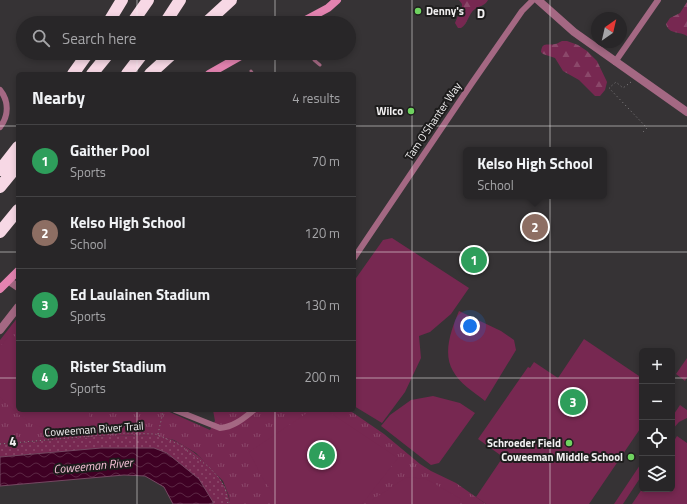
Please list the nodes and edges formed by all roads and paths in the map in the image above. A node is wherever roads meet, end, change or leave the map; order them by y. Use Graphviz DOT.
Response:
graph roads {
  1 [pos="122,0"];
  2 [pos="148,0"];
  3 [pos="180,0"];
  4 [pos="231,0"];
  5 [pos="337,0"];
  6 [pos="533,0"];
  7 [pos="538,0"];
  8 [pos="658,0"];
  9 [pos="112,16"];
  10 [pos="137,16"];
  11 [pos="170,16"];
  12 [pos="214,16"];
  13 [pos="313,16"];
  14 [pos="83,60"];
  15 [pos="103,60"];
  16 [pos="138,60"];
  17 [pos="165,60"];
  18 [pos="234,60"];
  19 [pos="314,60"];
  20 [pos="615,62"];
  21 [pos="320,65"];
  22 [pos="74,72"];
  23 [pos="94,72"];
  24 [pos="129,72"];
  25 [pos="152,72"];
  26 [pos="213,72"];
  27 [pos="633,80"];
  28 [pos="0,90"];
  29 [pos="687,112"];
  30 [pos="0,127"];
  31 [pos="643,132"];
  32 [pos="16,150"];
  33 [pos="16,167"];
  34 [pos="0,170"];
  35 [pos="0,187"];
  36 [pos="16,212"];
  37 [pos="0,232"];
  38 [pos="356,255"];
  39 [pos="16,273"];
  40 [pos="9,280"];
  41 [pos="16,285"];
  42 [pos="0,289"];
  43 [pos="16,310"];
  44 [pos="0,330"];
  45 [pos="163,412"];
  46 [pos="180,412"];
  47 [pos="252,412"];
  48 [pos="158,434"];
  49 [pos="0,444"];
  50 [pos="228,504"];
  1 -- 9 [label="highway"];
  2 -- 10 [label="highway"];
  3 -- 11 [label="highway"];
  4 -- 12 [label="highway"];
  5 -- 13 [label="main road"];
  6 -- 38 [label="street, Tam O'Shanter Way"];
  7 -- 20 [label="street"];
  8 -- 20 [label="street"];
  14 -- 22 [label="highway"];
  15 -- 23 [label="highway"];
  16 -- 24 [label="highway"];
  17 -- 25 [label="highway"];
  18 -- 26 [label="main road"];
  19 -- 21 [label="lane"];
  20 -- 29 [label="street"];
  27 -- 31 [label="path"];
  28 -- 30 [label="street"];
  32 -- 34 [label="highway"];
  33 -- 35 [label="highway"];
  36 -- 37 [label="highway"];
  39 -- 40 [label="main road"];
  40 -- 41 [label="street"];
  40 -- 42 [label="main road"];
  43 -- 44 [label="street"];
  45 -- 48 [label="path"];
  46 -- 47 [label="street"];
  48 -- 49 [label="path, Coweeman River Trail"];
  48 -- 50 [label="path, Coweeman River Trail"];
}
